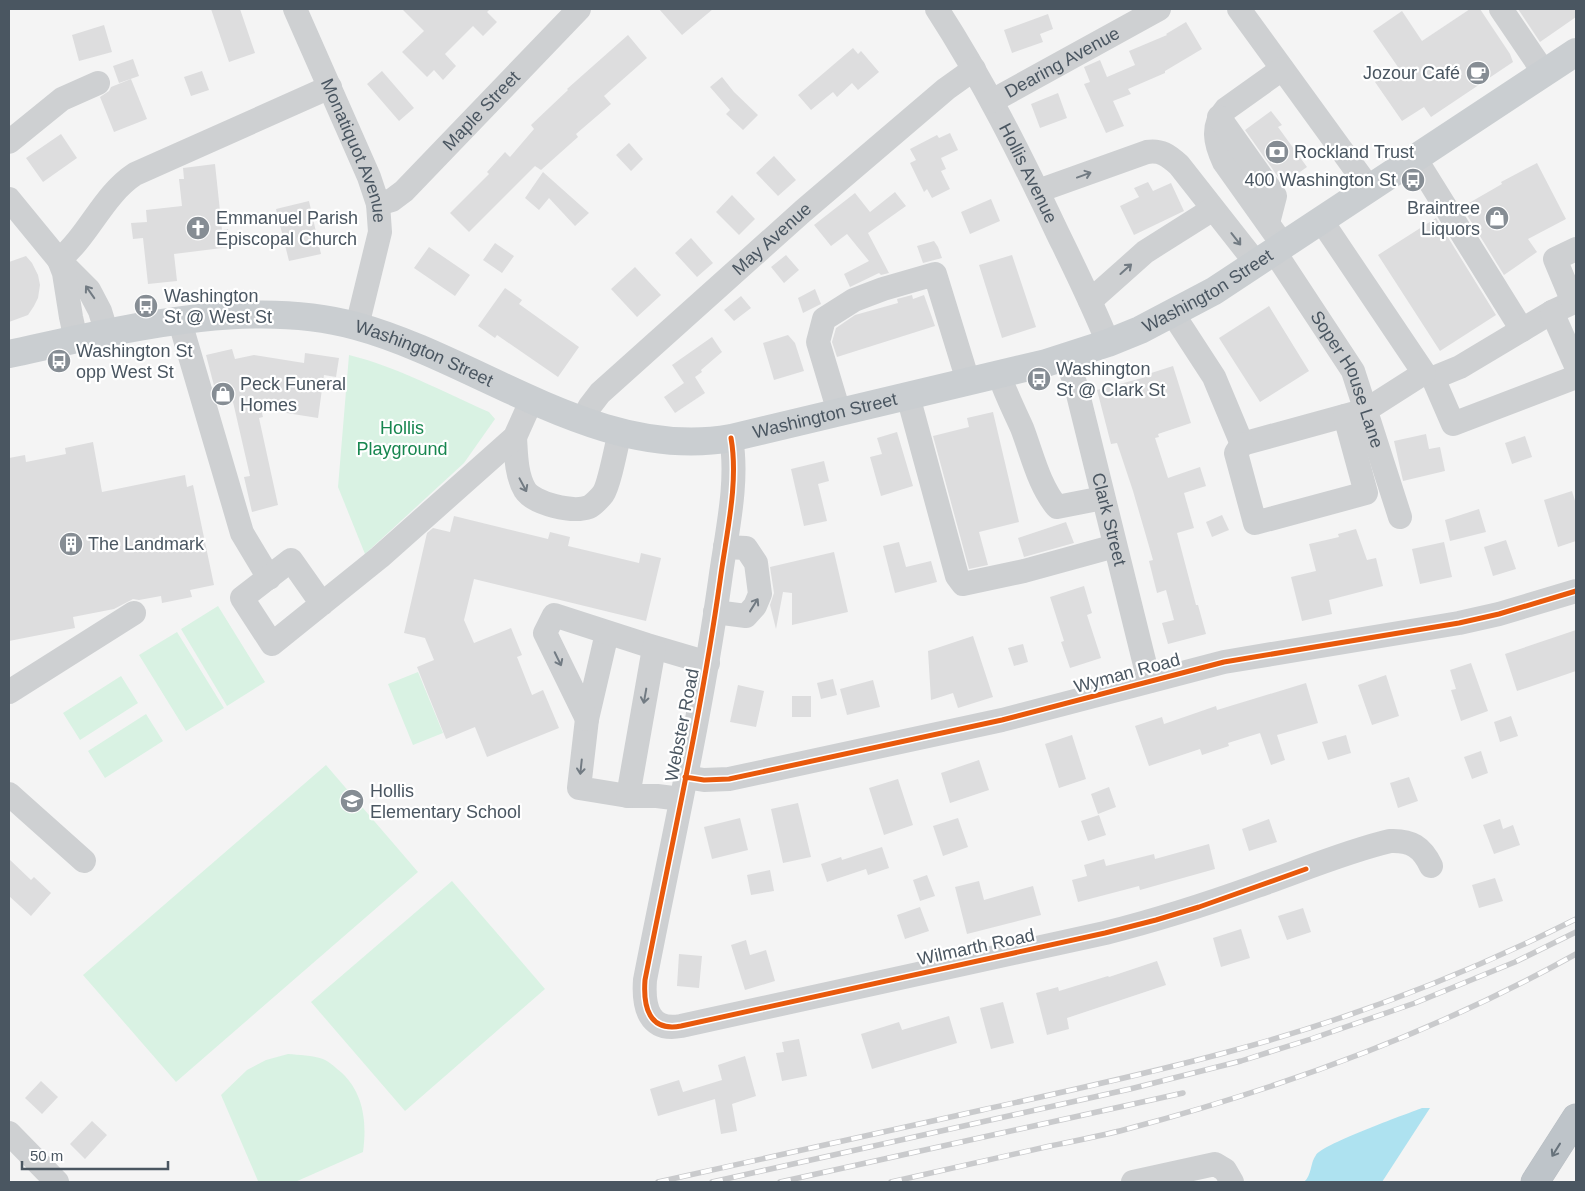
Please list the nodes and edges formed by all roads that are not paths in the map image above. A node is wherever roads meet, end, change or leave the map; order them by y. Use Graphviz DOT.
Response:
graph roads {
  1 [pos="295,9"];
  2 [pos="579,9"];
  3 [pos="937,9"];
  4 [pos="1158,9"];
  5 [pos="1238,9"];
  6 [pos="1501,9"];
  7 [pos="1576,52"];
  8 [pos="974,69"];
  9 [pos="1282,69"];
  10 [pos="1545,74"];
  11 [pos="98,83"];
  12 [pos="330,87"];
  13 [pos="992,101"];
  14 [pos="9,142"];
  15 [pos="1415,158"];
  16 [pos="1369,188"];
  17 [pos="1038,191"];
  18 [pos="9,199"];
  19 [pos="378,204"];
  20 [pos="1213,209"];
  21 [pos="1321,220"];
  22 [pos="1270,238"];
  23 [pos="1576,249"];
  24 [pos="59,260"];
  25 [pos="1090,301"];
  26 [pos="1567,305"];
  27 [pos="1173,314"];
  28 [pos="180,322"];
  29 [pos="357,326"];
  30 [pos="1522,330"];
  31 [pos="107,334"];
  32 [pos="76,340"];
  33 [pos="1108,343"];
  34 [pos="9,354"];
  35 [pos="1066,357"];
  36 [pos="1576,366"];
  37 [pos="999,374"];
  38 [pos="1428,375"];
  39 [pos="1576,377"];
  40 [pos="968,381"];
  41 [pos="908,396"];
  42 [pos="532,399"];
  43 [pos="839,412"];
  44 [pos="1356,413"];
  45 [pos="583,419"];
  46 [pos="620,432"];
  47 [pos="515,437"];
  48 [pos="731,438"];
  49 [pos="1242,444"];
  50 [pos="1103,498"];
  51 [pos="1400,516"];
  52 [pos="1115,546"];
  53 [pos="725,547"];
  54 [pos="269,578"];
  55 [pos="1576,591"];
  56 [pos="322,604"];
  57 [pos="134,612"];
  58 [pos="715,612"];
  59 [pos="607,633"];
  60 [pos="650,647"];
  61 [pos="708,663"];
  62 [pos="1149,681"];
  63 [pos="9,692"];
  64 [pos="587,719"];
  65 [pos="683,788"];
  66 [pos="9,794"];
  67 [pos="628,796"];
  68 [pos="84,861"];
  69 [pos="1431,866"];
  70 [pos="650,1016"];
  71 [pos="1576,1118"];
  72 [pos="9,1133"];
  73 [pos="57,1182"];
  74 [pos="1133,1182"];
  75 [pos="1232,1182"];
  76 [pos="1536,1182"];
  1 -- 12 [label="street, Monatiquot Avenue"];
  2 -- 19 [label="street, Maple Street"];
  3 -- 8 [label="street, Hollis Avenue"];
  4 -- 13 [label="street, Dearing Avenue"];
  5 -- 9 [label="street"];
  6 -- 10 [label="street"];
  7 -- 10 [label="main road, Washington Street"];
  8 -- 13 [label="street, Hollis Avenue"];
  8 -- 45 [label="street, May Avenue"];
  9 -- 16 [label="street"];
  9 -- 22 [label="street"];
  10 -- 15 [label="main road, Washington Street"];
  11 -- 14 [label="street"];
  12 -- 19 [label="street, Monatiquot Avenue"];
  12 -- 24 [label="street"];
  13 -- 17 [label="street, Hollis Avenue"];
  15 -- 16 [label="main road, Washington Street"];
  15 -- 30 [label="street"];
  16 -- 21 [label="main road, Washington Street"];
  17 -- 20 [label="street, Soper House Lane, one-way"];
  17 -- 25 [label="street, Hollis Avenue"];
  18 -- 24 [label="street"];
  19 -- 29 [label="street, Monatiquot Avenue"];
  20 -- 22 [label="street, Soper House Lane, one-way"];
  25 -- 20 [label="street, one-way"];
  21 -- 22 [label="main road, Washington Street"];
  21 -- 38 [label="street"];
  22 -- 27 [label="main road, Washington Street"];
  22 -- 44 [label="street, Soper House Lane"];
  23 -- 26 [label="street"];
  31 -- 24 [label="street, one-way"];
  24 -- 32 [label="street"];
  25 -- 33 [label="street, Hollis Avenue"];
  26 -- 30 [label="street"];
  26 -- 36 [label="street"];
  27 -- 33 [label="main road, Washington Street"];
  27 -- 49 [label="street"];
  28 -- 29 [label="main road, Washington Street"];
  28 -- 31 [label="main road, Washington Street"];
  28 -- 54 [label="street"];
  29 -- 42 [label="main road, Washington Street"];
  30 -- 38 [label="street"];
  31 -- 32 [label="main road, Washington Street"];
  32 -- 34 [label="main road, Washington Street"];
  33 -- 35 [label="main road, Washington Street"];
  35 -- 37 [label="main road, Washington Street"];
  35 -- 50 [label="street, Clark Street"];
  37 -- 40 [label="main road, Washington Street"];
  37 -- 50 [label="street"];
  38 -- 39 [label="street"];
  38 -- 44 [label="street"];
  40 -- 41 [label="main road, Washington Street"];
  40 -- 43 [label="street"];
  41 -- 43 [label="main road, Washington Street"];
  41 -- 52 [label="street"];
  42 -- 45 [label="main road, Washington Street"];
  42 -- 47 [label="street"];
  43 -- 48 [label="main road, Washington Street"];
  44 -- 49 [label="street"];
  44 -- 49 [label="street"];
  44 -- 51 [label="street, Soper House Lane"];
  45 -- 46 [label="main road, Washington Street"];
  47 -- 46 [label="street, one-way"];
  46 -- 48 [label="main road, Washington Street"];
  47 -- 56 [label="street"];
  48 -- 53 [label="street, Webster Road"];
  50 -- 52 [label="street, Clark Street"];
  52 -- 62 [label="street, Clark Street"];
  53 -- 58 [label="street, Webster Road"];
  58 -- 53 [label="street, one-way"];
  54 -- 56 [label="street"];
  54 -- 56 [label="street"];
  55 -- 62 [label="street, Wyman Road"];
  57 -- 63 [label="street"];
  58 -- 61 [label="street, Webster Road"];
  59 -- 60 [label="street"];
  59 -- 64 [label="street"];
  59 -- 64 [label="street, one-way"];
  60 -- 61 [label="street"];
  60 -- 67 [label="street, one-way"];
  61 -- 65 [label="street, Webster Road"];
  62 -- 65 [label="street, Wyman Road"];
  64 -- 67 [label="street, Wyman Road, one-way"];
  65 -- 67 [label="street, Wyman Road"];
  65 -- 70 [label="street, Webster Road"];
  66 -- 68 [label="street"];
  69 -- 70 [label="street, Wilmarth Road"];
  71 -- 76 [label="highway, one-way"];
  72 -- 73 [label="street"];
  74 -- 75 [label="street"];
}
